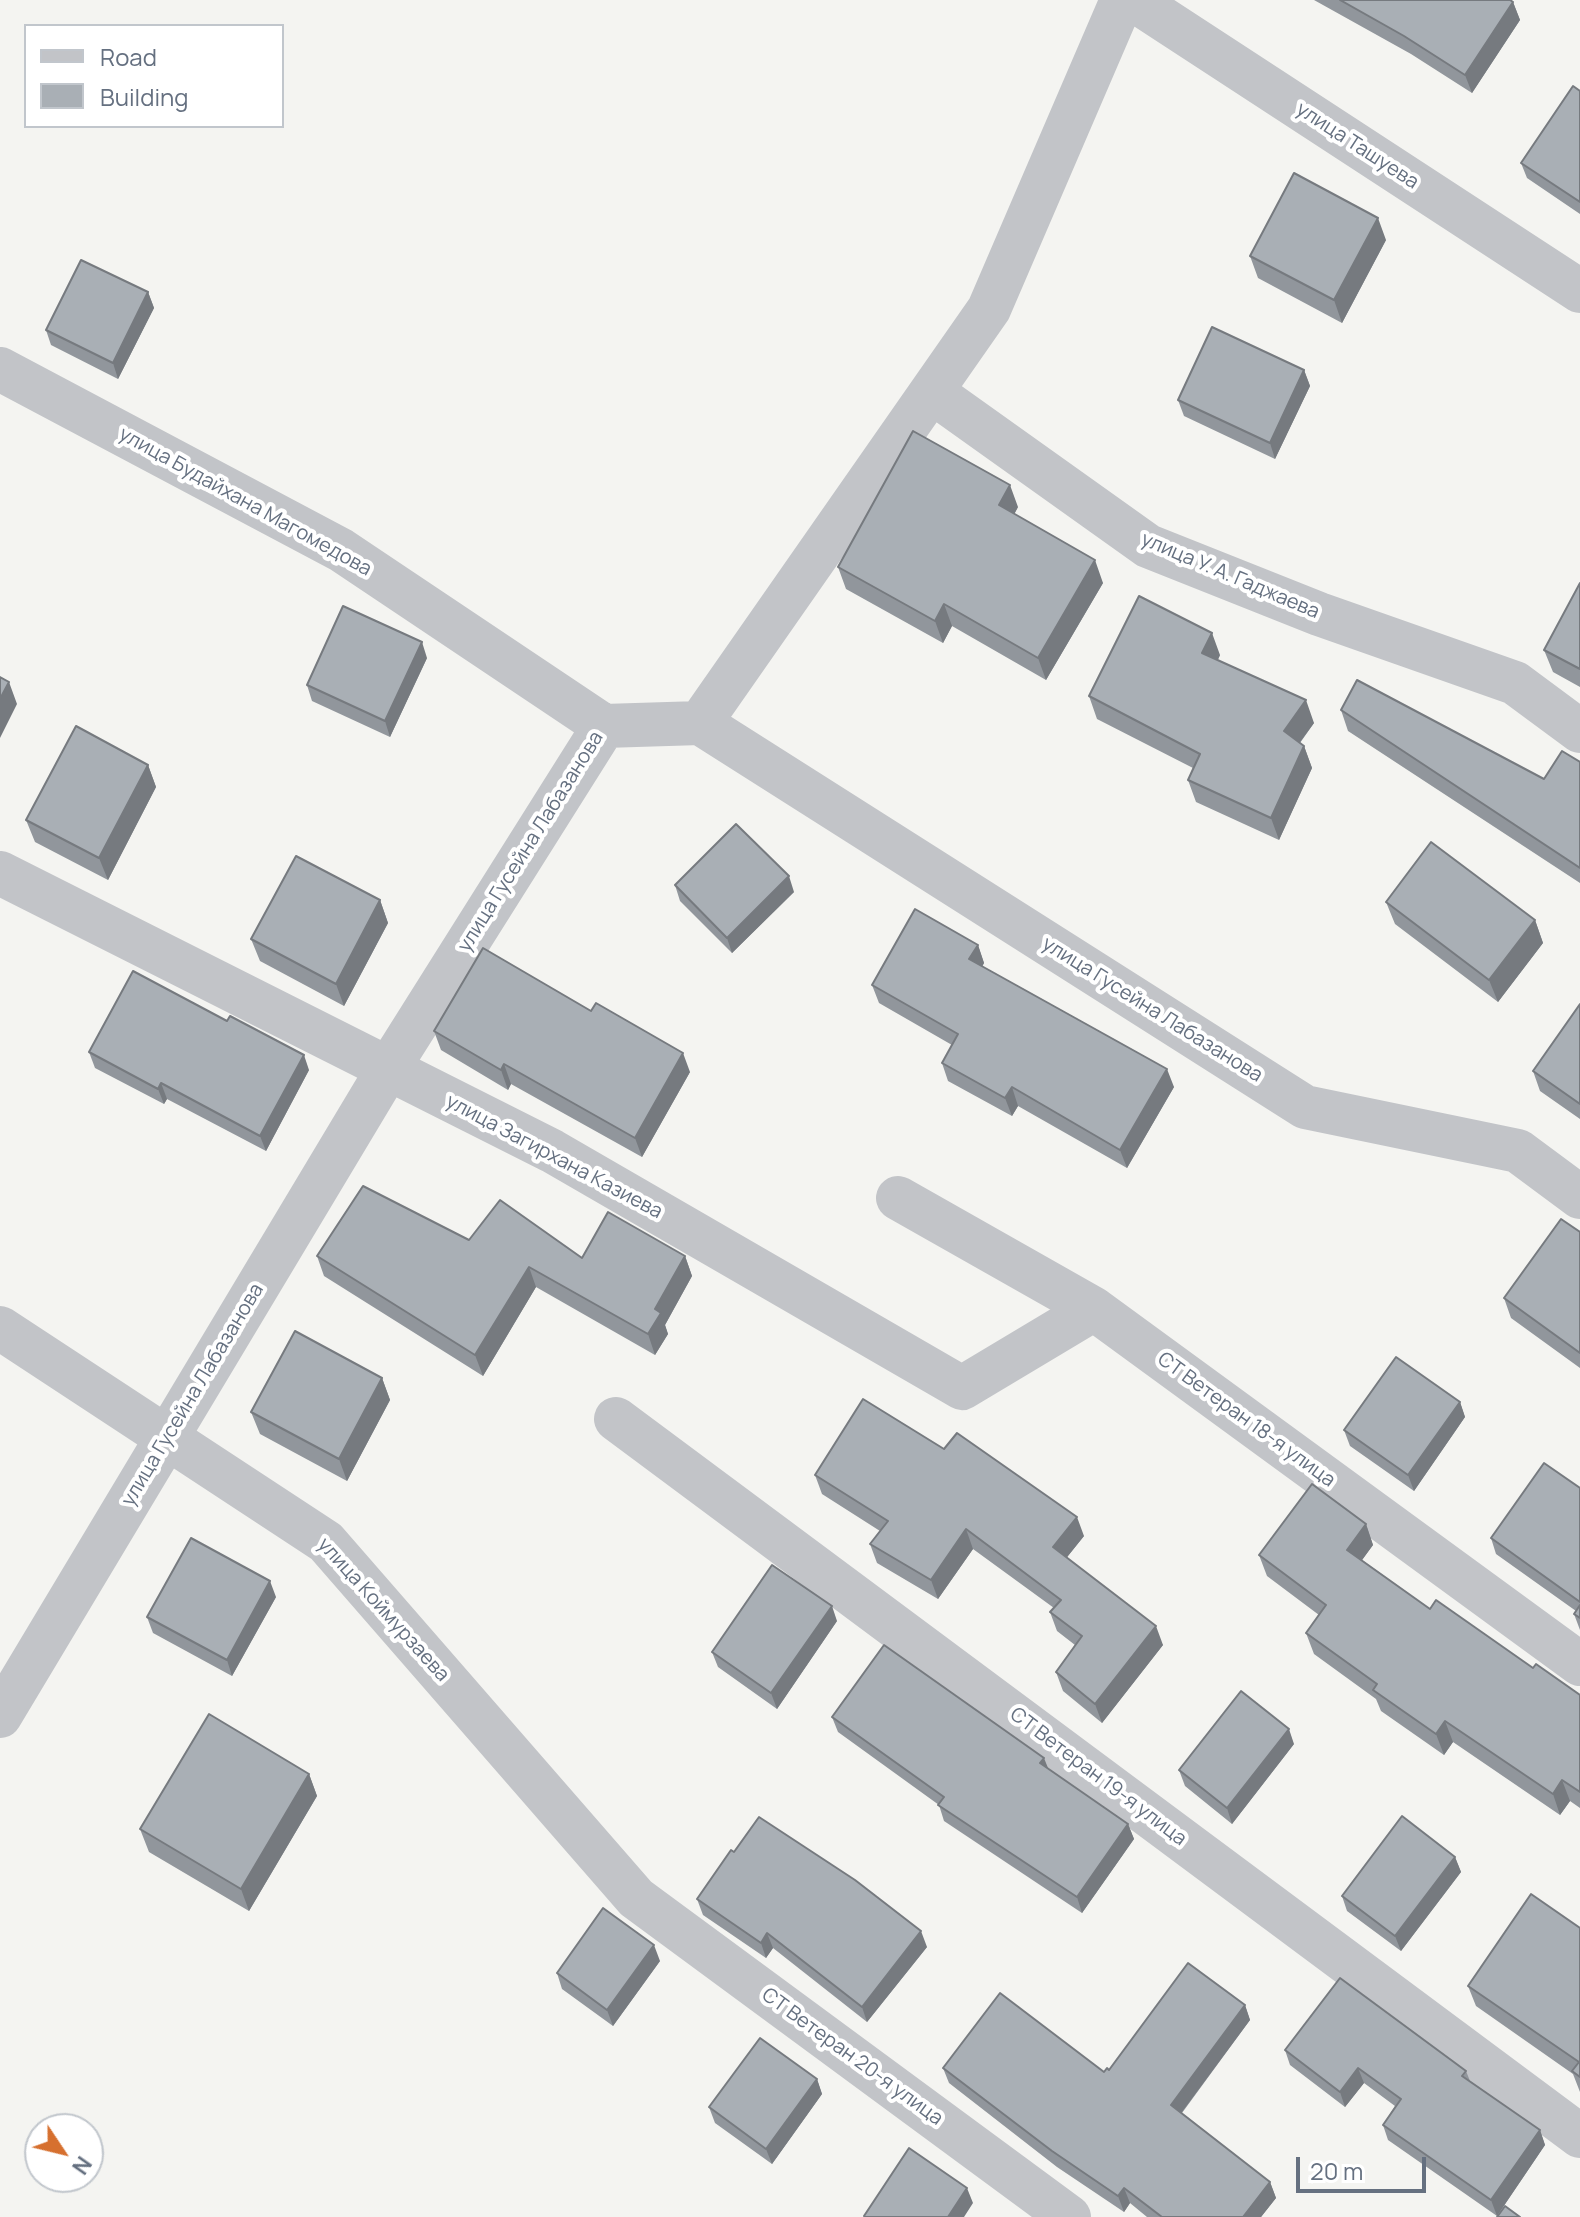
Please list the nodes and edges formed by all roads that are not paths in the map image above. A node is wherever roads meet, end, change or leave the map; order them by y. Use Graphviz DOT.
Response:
graph roads {
  1 [pos="1122,0"];
  2 [pos="1134,0"];
  3 [pos="1580,291"];
  4 [pos="0,369"];
  5 [pos="932,392"];
  6 [pos="700,723"];
  7 [pos="604,726"];
  8 [pos="1580,731"];
  9 [pos="0,873"];
  10 [pos="388,1069"];
  11 [pos="1580,1197"];
  12 [pos="898,1198"];
  13 [pos="1094,1309"];
  14 [pos="0,1328"];
  15 [pos="616,1419"];
  16 [pos="168,1437"];
  17 [pos="1580,1664"];
  18 [pos="0,1716"];
  19 [pos="636,1898"];
  20 [pos="1580,2136"];
  21 [pos="1069,2217"];
  1 -- 5 [label="street"];
  2 -- 3 [label="street, улица Ташуева"];
  4 -- 7 [label="street, улица Будайхана Магомедова"];
  5 -- 6 [label="street"];
  5 -- 8 [label="street, улица У. А. Гаджаева"];
  6 -- 7 [label="street, улица Гусейна Лабазанова"];
  6 -- 11 [label="street, улица Гусейна Лабазанова"];
  7 -- 10 [label="street, улица Гусейна Лабазанова"];
  9 -- 10 [label="street, улица Загирхана Казиева"];
  10 -- 13 [label="street, улица Загирхана Казиева"];
  10 -- 16 [label="street, улица Гусейна Лабазанова"];
  12 -- 13 [label="street, СТ Ветеран 18-я улица"];
  13 -- 17 [label="street, СТ Ветеран 18-я улица"];
  14 -- 16 [label="street, улица Коймурзаева"];
  15 -- 20 [label="street, СТ Ветеран 19-я улица"];
  16 -- 18 [label="street, улица Гусейна Лабазанова"];
  16 -- 19 [label="street, улица Коймурзаева"];
  19 -- 21 [label="street, СТ Ветеран 20-я улица"];
}
